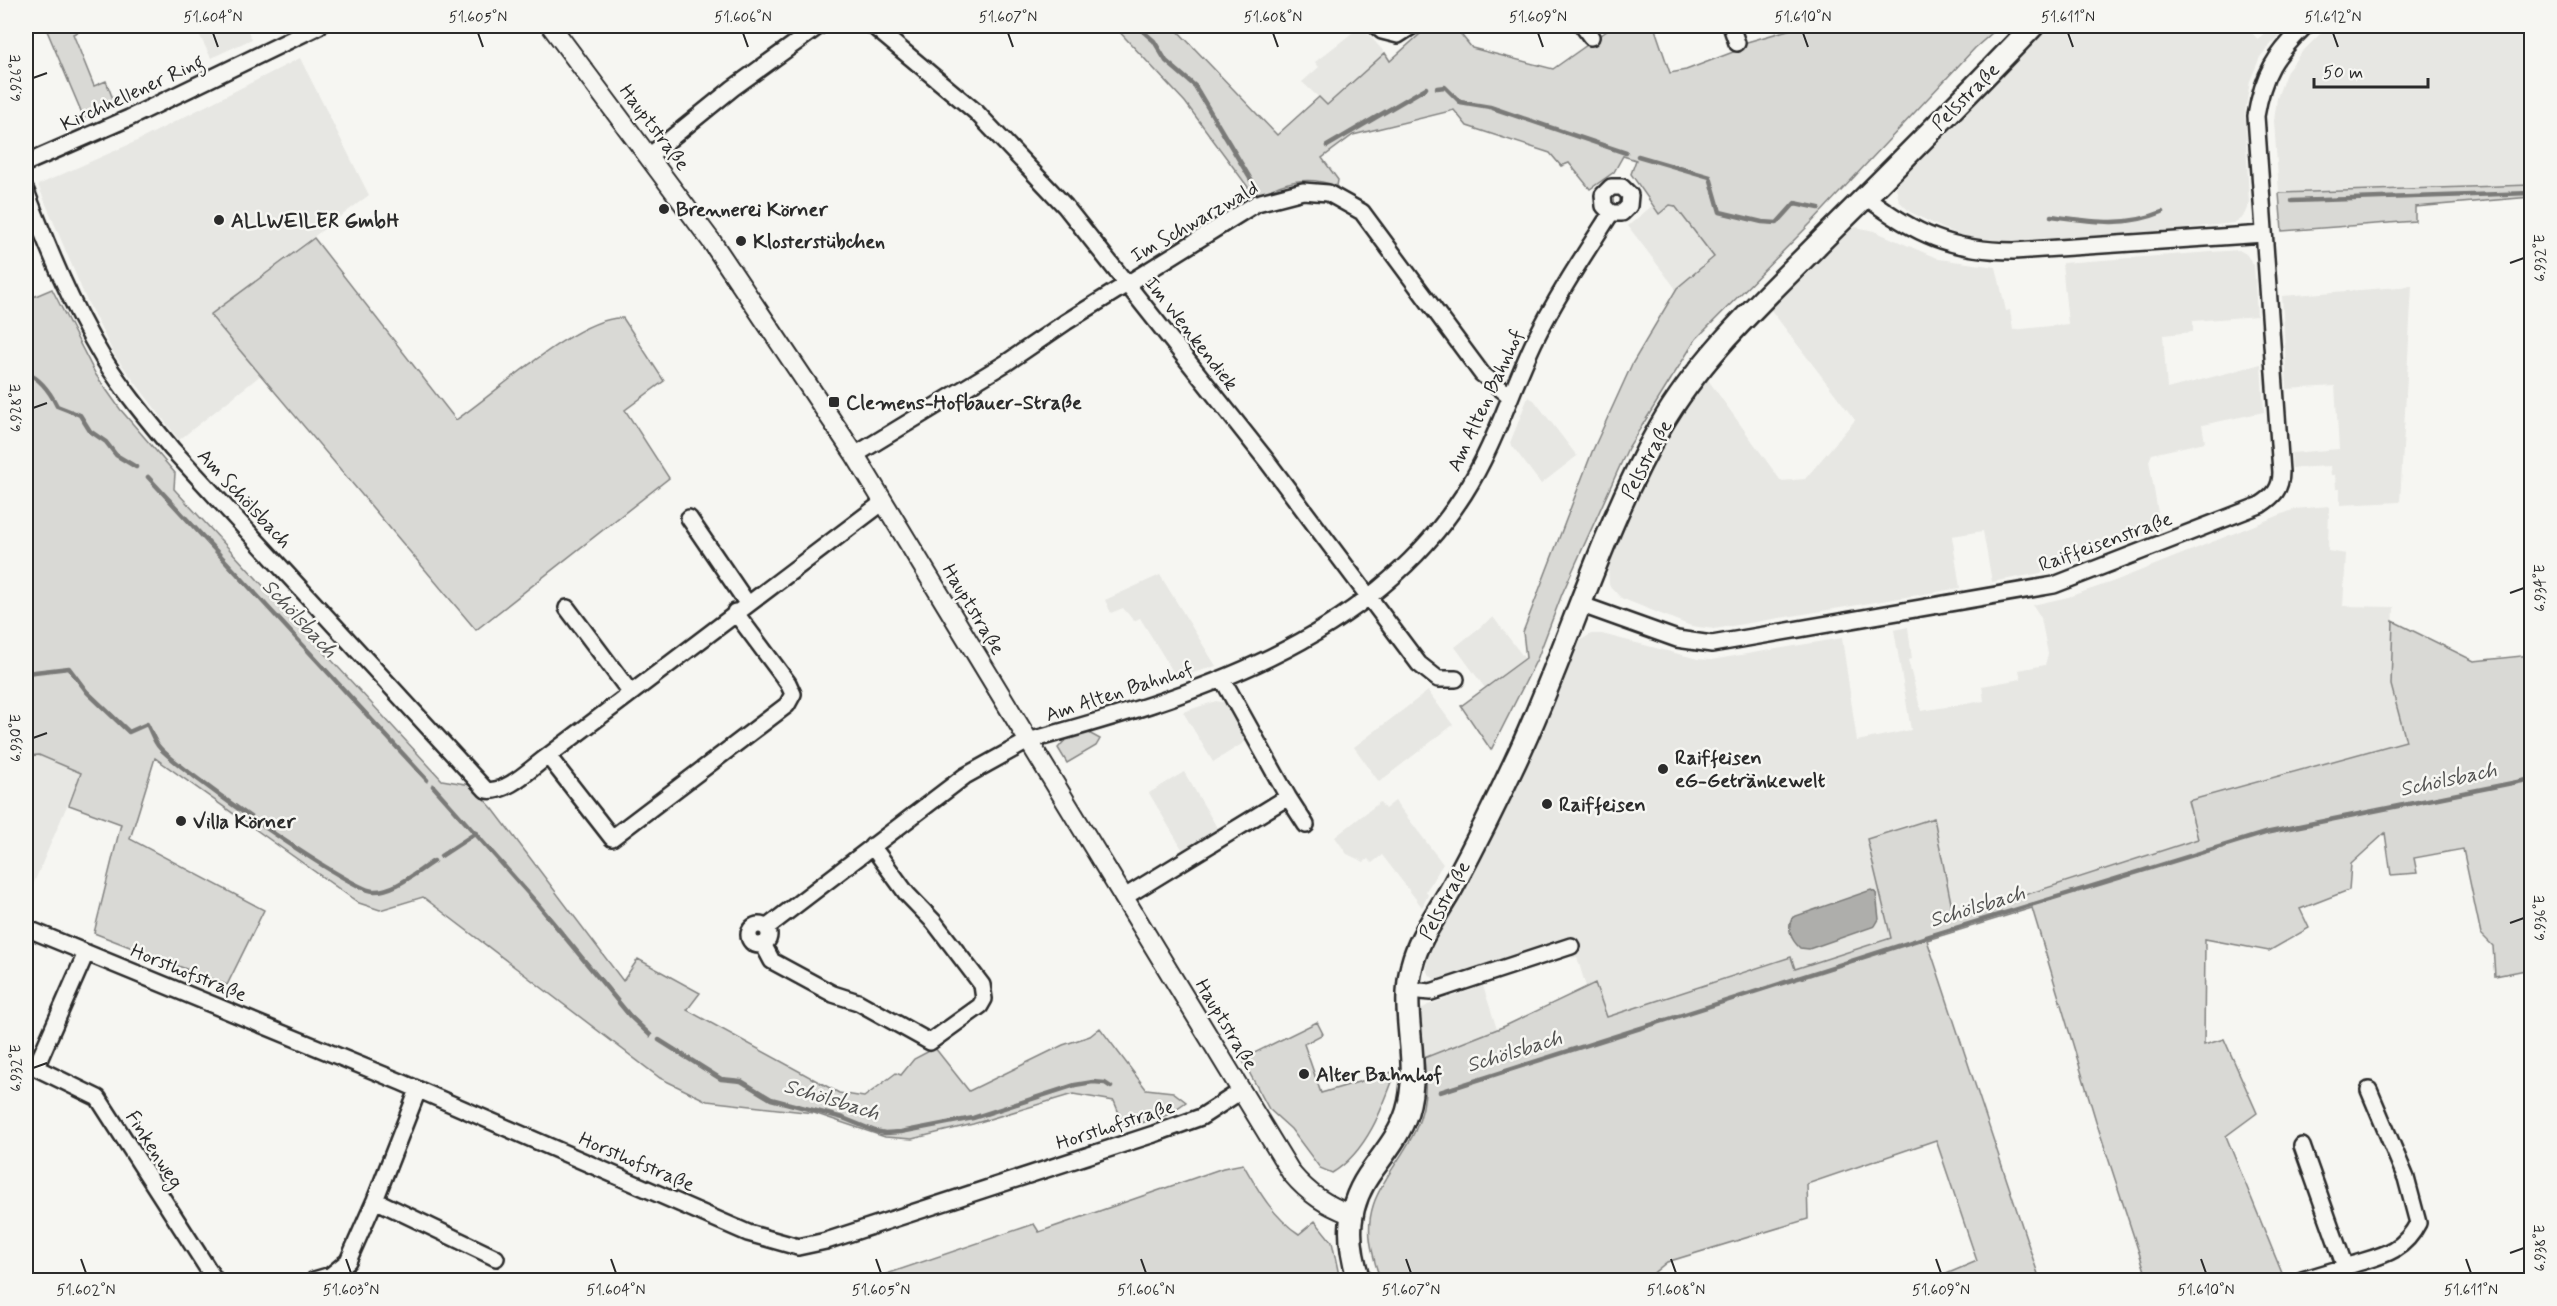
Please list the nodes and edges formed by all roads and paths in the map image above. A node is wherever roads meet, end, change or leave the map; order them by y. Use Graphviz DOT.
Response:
graph roads {
  1 [pos="319,26"];
  2 [pos="551,26"];
  3 [pos="819,26"];
  4 [pos="873,26"];
  5 [pos="1376,26"];
  6 [pos="1412,26"];
  7 [pos="1731,26"];
  8 [pos="2033,26"];
  9 [pos="2305,26"];
  10 [pos="1737,43"];
  11 [pos="649,156"];
  12 [pos="26,163"];
  13 [pos="26,191"];
  14 [pos="1866,197"];
  15 [pos="1611,213"];
  16 [pos="2264,234"];
  17 [pos="1128,285"];
  18 [pos="1510,396"];
  19 [pos="855,455"];
  20 [pos="882,503"];
  21 [pos="689,518"];
  22 [pos="1371,598"];
  23 [pos="1582,606"];
  24 [pos="567,608"];
  25 [pos="741,608"];
  26 [pos="1456,679"];
  27 [pos="1223,680"];
  28 [pos="630,692"];
  29 [pos="1028,741"];
  30 [pos="548,756"];
  31 [pos="1288,797"];
  32 [pos="1306,825"];
  33 [pos="872,846"];
  34 [pos="1123,898"];
  35 [pos="26,928"];
  36 [pos="1571,946"];
  37 [pos="86,953"];
  38 [pos="1408,990"];
  39 [pos="31,1065"];
  40 [pos="418,1090"];
  41 [pos="2369,1090"];
  42 [pos="1241,1091"];
  43 [pos="2302,1146"];
  44 [pos="375,1200"];
  45 [pos="1350,1214"];
  46 [pos="496,1258"];
  47 [pos="2345,1267"];
  48 [pos="215,1281"];
  49 [pos="314,1281"];
  50 [pos="1359,1281"];
  51 [pos="2302,1281"];
  1 -- 12 [label="street, Kirchhellener Ring"];
  2 -- 11 [label="street, Hauptstraße"];
  3 -- 11 [label="street"];
  4 -- 17 [label="street, Im Wenkendiek"];
  5 -- 6 [label="street"];
  7 -- 10 [label="street"];
  8 -- 14 [label="main road, Pelsstraße"];
  9 -- 16 [label="street, Raiffeisenstraße"];
  11 -- 19 [label="street, Hauptstraße"];
  13 -- 30 [label="street, Am Schölsbach"];
  14 -- 16 [label="street"];
  14 -- 23 [label="main road, Pelsstraße"];
  15 -- 18 [label="street, Am Alten Bahnhof"];
  16 -- 23 [label="street, Raiffeisenstraße"];
  17 -- 18 [label="street, Im Schwarzwald"];
  17 -- 19 [label="street, Im Schwarzwald"];
  17 -- 22 [label="street, Im Wenkendiek"];
  18 -- 22 [label="street, Am Alten Bahnhof"];
  19 -- 20 [label="street, Hauptstraße"];
  20 -- 25 [label="street"];
  20 -- 29 [label="street, Hauptstraße"];
  21 -- 25 [label="street"];
  22 -- 26 [label="street, Im Wenkendiek"];
  22 -- 27 [label="street, Am Alten Bahnhof"];
  23 -- 38 [label="main road, Pelsstraße"];
  24 -- 28 [label="street"];
  25 -- 28 [label="street"];
  25 -- 30 [label="street"];
  27 -- 29 [label="street, Am Alten Bahnhof"];
  27 -- 31 [label="street, Am Alten Bahnhof"];
  28 -- 30 [label="street"];
  29 -- 33 [label="street, Am Alten Bahnhof"];
  29 -- 34 [label="street, Hauptstraße"];
  31 -- 32 [label="street, Am Alten Bahnhof"];
  31 -- 34 [label="street"];
  33 -- 33 [label="street, Am Alten Bahnhof"];
  34 -- 42 [label="street, Hauptstraße"];
  35 -- 37 [label="street, Horsthofstraße"];
  36 -- 38 [label="street"];
  37 -- 39 [label="street, Finkenweg"];
  37 -- 40 [label="street, Horsthofstraße"];
  38 -- 45 [label="main road, Pelsstraße"];
  39 -- 48 [label="street, Finkenweg"];
  40 -- 42 [label="street, Horsthofstraße"];
  40 -- 44 [label="street"];
  41 -- 47 [label="street"];
  42 -- 45 [label="street, Hauptstraße"];
  43 -- 47 [label="street"];
  44 -- 46 [label="street"];
  44 -- 49 [label="street"];
  45 -- 50 [label="main road"];
  47 -- 51 [label="street"];
}
